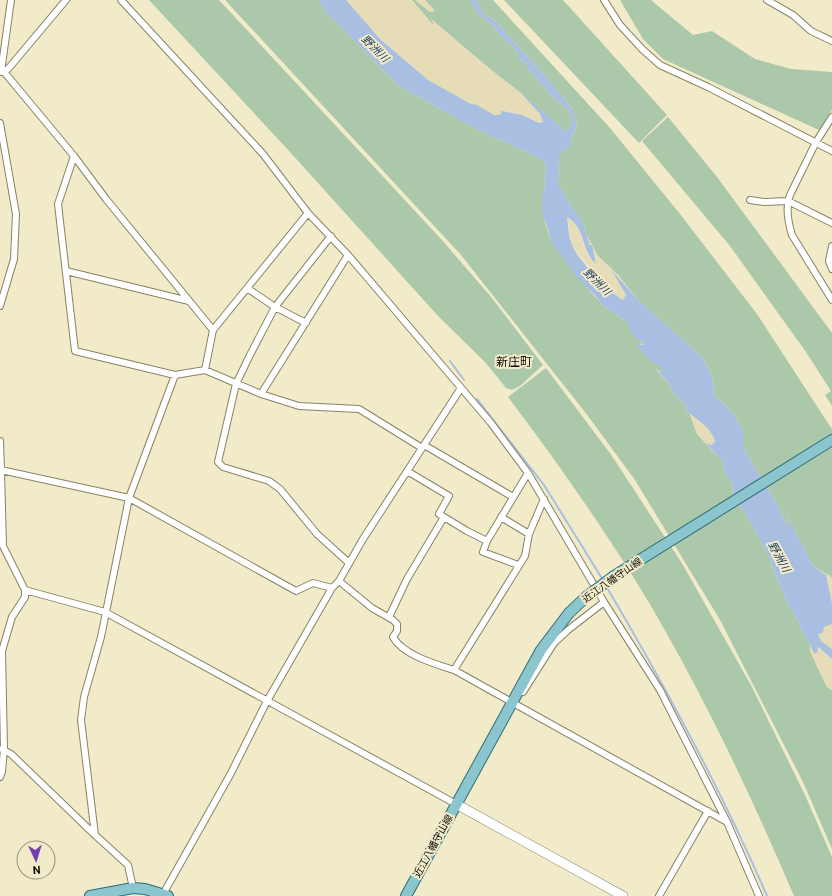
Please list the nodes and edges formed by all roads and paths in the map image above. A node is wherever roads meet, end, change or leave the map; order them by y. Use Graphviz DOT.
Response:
graph roads {
  1 [pos="11,0"];
  2 [pos="66,0"];
  3 [pos="121,0"];
  4 [pos="604,0"];
  5 [pos="767,0"];
  6 [pos="832,41"];
  7 [pos="0,71"];
  8 [pos="832,117"];
  9 [pos="0,123"];
  10 [pos="816,142"];
  11 [pos="832,151"];
  12 [pos="74,156"];
  13 [pos="750,200"];
  14 [pos="788,201"];
  15 [pos="308,213"];
  16 [pos="832,223"];
  17 [pos="331,236"];
  18 [pos="832,246"];
  19 [pos="348,255"];
  20 [pos="832,269"];
  21 [pos="66,271"];
  22 [pos="247,288"];
  23 [pos="832,300"];
  24 [pos="189,301"];
  25 [pos="0,306"];
  26 [pos="275,307"];
  27 [pos="306,323"];
  28 [pos="213,330"];
  29 [pos="205,370"];
  30 [pos="175,375"];
  31 [pos="236,384"];
  32 [pos="461,388"];
  33 [pos="261,394"];
  34 [pos="832,440"];
  35 [pos="0,441"];
  36 [pos="423,446"];
  37 [pos="1,470"];
  38 [pos="407,471"];
  39 [pos="528,473"];
  40 [pos="513,497"];
  41 [pos="129,498"];
  42 [pos="544,499"];
  43 [pos="444,517"];
  44 [pos="501,517"];
  45 [pos="529,534"];
  46 [pos="487,540"];
  47 [pos="348,563"];
  48 [pos="518,565"];
  49 [pos="339,581"];
  50 [pos="332,588"];
  51 [pos="25,590"];
  52 [pos="604,602"];
  53 [pos="105,612"];
  54 [pos="389,617"];
  55 [pos="454,670"];
  56 [pos="267,701"];
  57 [pos="512,703"];
  58 [pos="2,749"];
  59 [pos="0,777"];
  60 [pos="456,804"];
  61 [pos="708,812"];
  62 [pos="728,822"];
  63 [pos="95,836"];
  64 [pos="133,888"];
  65 [pos="164,895"];
  66 [pos="90,896"];
  67 [pos="406,896"];
  68 [pos="623,896"];
  69 [pos="659,896"];
  70 [pos="758,896"];
  1 -- 7 [label="street"];
  2 -- 7 [label="street"];
  3 -- 15 [label="street"];
  4 -- 10 [label="street"];
  5 -- 6 [label="street"];
  7 -- 12 [label="street"];
  8 -- 10 [label="street"];
  9 -- 25 [label="street"];
  10 -- 11 [label="street"];
  10 -- 14 [label="street"];
  12 -- 21 [label="street"];
  12 -- 24 [label="street"];
  13 -- 14 [label="street"];
  14 -- 16 [label="street"];
  14 -- 23 [label="street"];
  15 -- 17 [label="street"];
  15 -- 22 [label="street"];
  17 -- 19 [label="street"];
  17 -- 26 [label="street"];
  18 -- 20 [label="street"];
  19 -- 27 [label="street"];
  19 -- 32 [label="street"];
  21 -- 24 [label="street"];
  21 -- 30 [label="street"];
  22 -- 26 [label="street"];
  22 -- 28 [label="street"];
  24 -- 28 [label="street"];
  26 -- 27 [label="street"];
  26 -- 31 [label="street"];
  27 -- 33 [label="street"];
  28 -- 29 [label="street"];
  29 -- 30 [label="street"];
  29 -- 31 [label="street"];
  30 -- 41 [label="street"];
  31 -- 33 [label="street"];
  31 -- 47 [label="street"];
  32 -- 36 [label="street"];
  32 -- 39 [label="street"];
  33 -- 36 [label="street"];
  34 -- 57 [label="main road, 近江八幡守山線, bridge"];
  35 -- 37 [label="street"];
  36 -- 38 [label="street"];
  36 -- 40 [label="street"];
  37 -- 41 [label="street"];
  37 -- 51 [label="street"];
  38 -- 43 [label="street"];
  38 -- 47 [label="street"];
  39 -- 40 [label="street"];
  39 -- 42 [label="street"];
  40 -- 44 [label="street"];
  41 -- 50 [label="street"];
  41 -- 53 [label="street"];
  42 -- 45 [label="street"];
  42 -- 52 [label="street"];
  43 -- 46 [label="street"];
  43 -- 54 [label="street"];
  44 -- 45 [label="street"];
  44 -- 46 [label="street"];
  45 -- 48 [label="street"];
  46 -- 48 [label="street"];
  47 -- 49 [label="street"];
  48 -- 55 [label="street"];
  49 -- 50 [label="street"];
  49 -- 54 [label="street"];
  50 -- 56 [label="street"];
  51 -- 53 [label="street"];
  51 -- 58 [label="street"];
  52 -- 57 [label="street"];
  52 -- 62 [label="street"];
  53 -- 56 [label="street"];
  53 -- 63 [label="street"];
  54 -- 55 [label="street"];
  55 -- 57 [label="street"];
  56 -- 60 [label="street"];
  56 -- 65 [label="street"];
  57 -- 60 [label="main road, 近江八幡守山線"];
  57 -- 61 [label="street"];
  58 -- 59 [label="street"];
  58 -- 63 [label="street"];
  60 -- 67 [label="main road, 近江八幡守山線"];
  60 -- 68 [label="street"];
  61 -- 62 [label="street"];
  61 -- 69 [label="street"];
  62 -- 70 [label="street"];
  63 -- 64 [label="street"];
  64 -- 65 [label="main road"];
  64 -- 66 [label="main road"];
}
